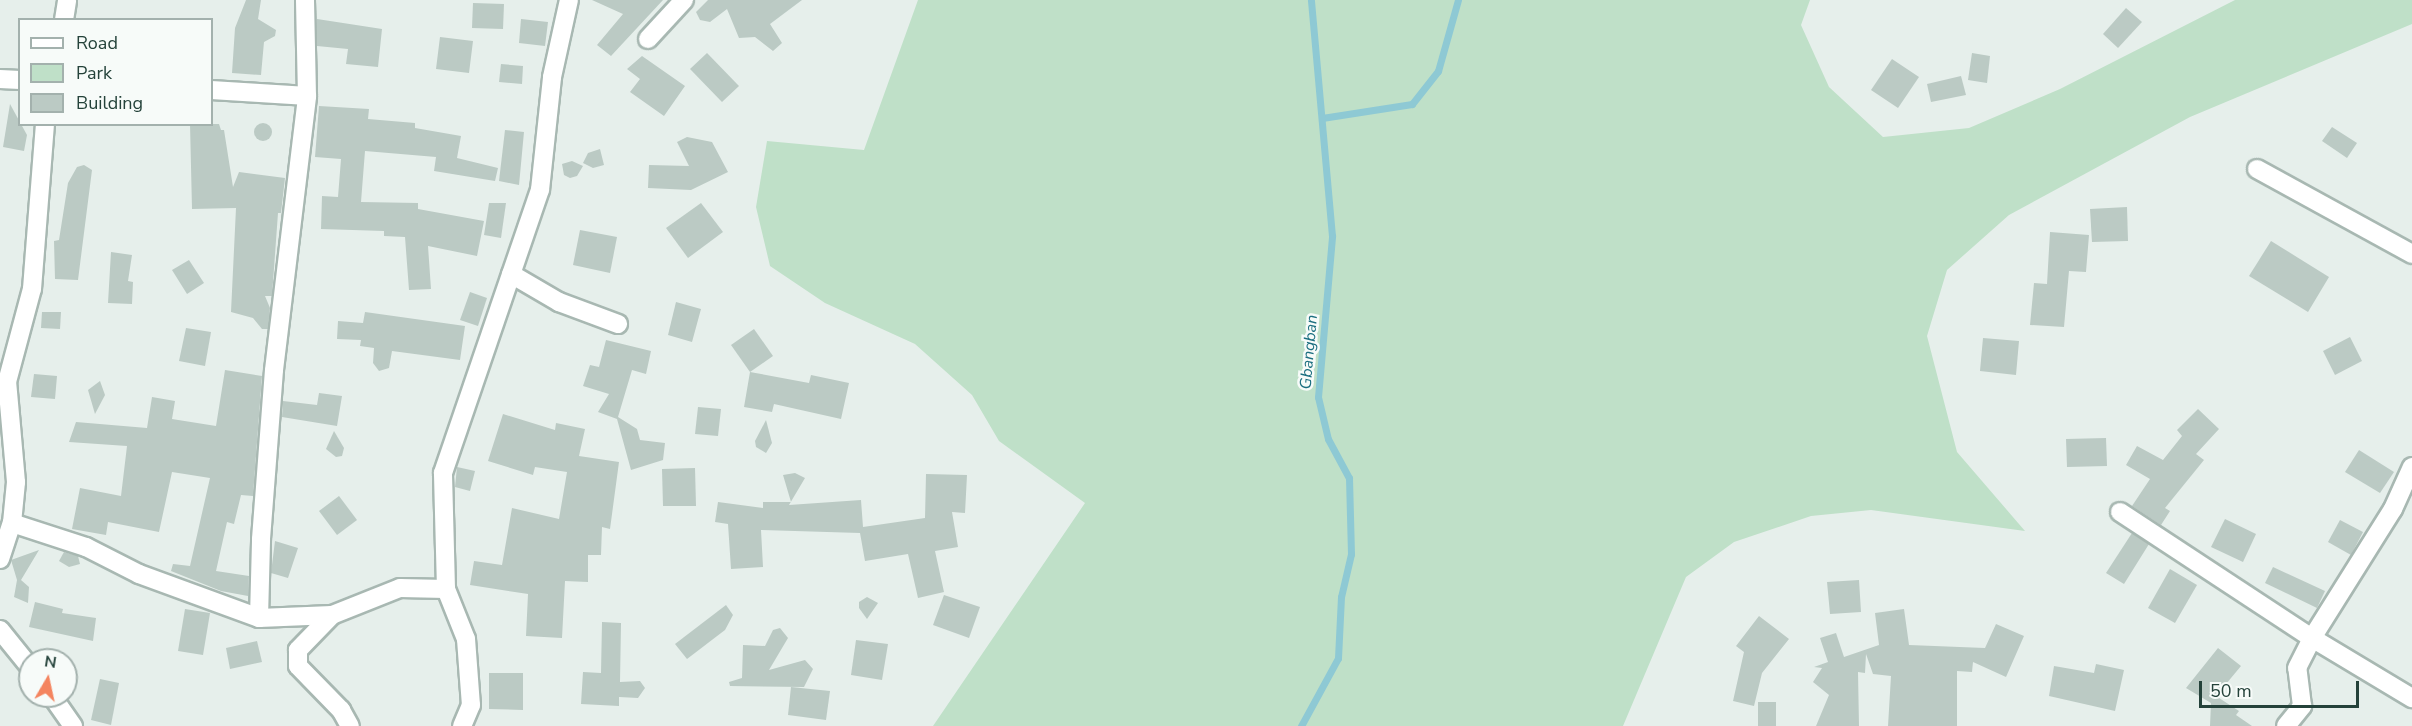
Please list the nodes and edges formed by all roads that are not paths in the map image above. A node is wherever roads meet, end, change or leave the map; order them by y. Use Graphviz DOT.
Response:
graph roads {
  1 [pos="67,0"];
  2 [pos="305,0"];
  3 [pos="569,0"];
  4 [pos="684,0"];
  5 [pos="64,18"];
  6 [pos="648,39"];
  7 [pos="0,79"];
  8 [pos="18,80"];
  9 [pos="213,90"];
  10 [pos="307,96"];
  11 [pos="45,126"];
  12 [pos="2258,169"];
  13 [pos="2412,254"];
  14 [pos="511,274"];
  15 [pos="618,324"];
  16 [pos="2412,467"];
  17 [pos="2120,512"];
  18 [pos="12,523"];
  19 [pos="0,559"];
  20 [pos="446,589"];
  21 [pos="332,615"];
  22 [pos="259,618"];
  23 [pos="0,630"];
  24 [pos="2312,638"];
  25 [pos="18,652"];
  26 [pos="2412,698"];
  27 [pos="60,708"];
  28 [pos="73,726"];
  29 [pos="350,726"];
  30 [pos="462,726"];
  31 [pos="2286,726"];
  1 -- 5 [label="street"];
  2 -- 10 [label="street"];
  3 -- 14 [label="street"];
  4 -- 6 [label="street"];
  7 -- 8 [label="street"];
  9 -- 10 [label="street"];
  10 -- 22 [label="street"];
  11 -- 18 [label="street"];
  12 -- 13 [label="street"];
  14 -- 15 [label="street"];
  14 -- 20 [label="street"];
  16 -- 24 [label="street"];
  17 -- 24 [label="street"];
  18 -- 19 [label="street"];
  18 -- 22 [label="street"];
  20 -- 21 [label="street"];
  20 -- 30 [label="street"];
  21 -- 22 [label="street"];
  21 -- 29 [label="street"];
  23 -- 25 [label="street"];
  24 -- 26 [label="street"];
  24 -- 31 [label="street"];
  27 -- 28 [label="street"];
}
